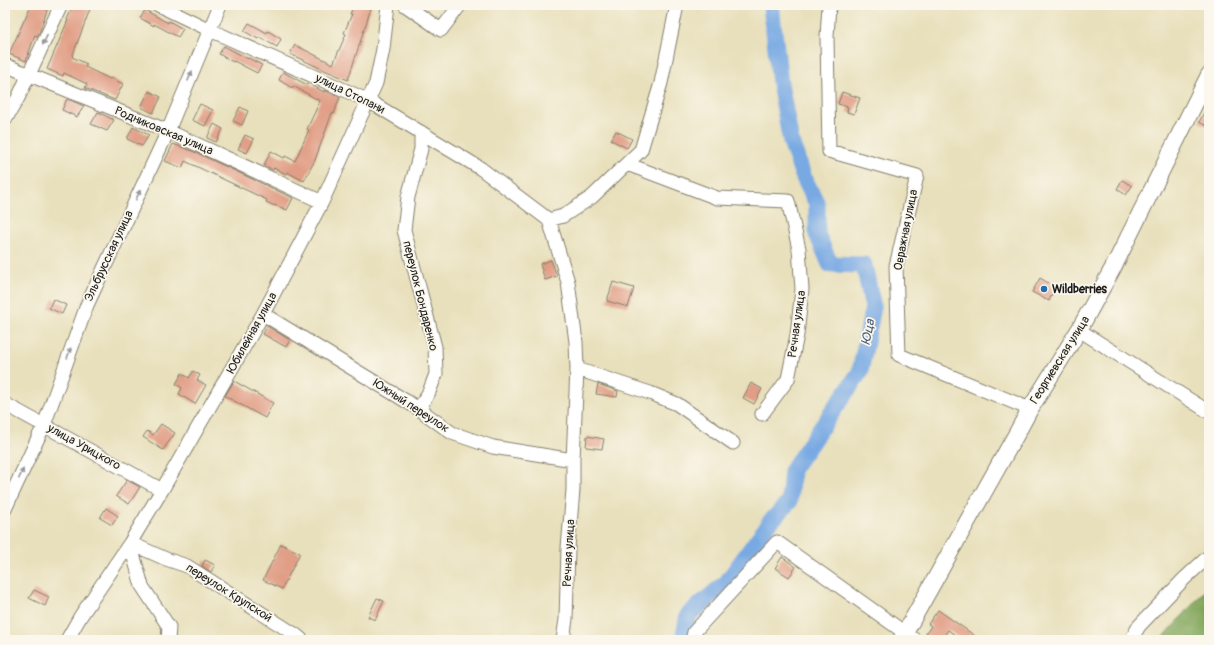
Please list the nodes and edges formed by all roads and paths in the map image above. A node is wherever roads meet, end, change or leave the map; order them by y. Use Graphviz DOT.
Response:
graph roads {
  1 [pos="61,5"];
  2 [pos="158,5"];
  3 [pos="220,5"];
  4 [pos="388,5"];
  5 [pos="405,5"];
  6 [pos="460,5"];
  7 [pos="677,5"];
  8 [pos="829,5"];
  9 [pos="210,30"];
  10 [pos="5,65"];
  11 [pos="29,75"];
  12 [pos="1209,75"];
  13 [pos="369,101"];
  14 [pos="5,120"];
  15 [pos="168,131"];
  16 [pos="421,132"];
  17 [pos="627,164"];
  18 [pos="322,202"];
  19 [pos="549,220"];
  20 [pos="263,314"];
  21 [pos="1079,330"];
  22 [pos="577,369"];
  23 [pos="5,404"];
  24 [pos="418,409"];
  25 [pos="1030,409"];
  26 [pos="1209,412"];
  27 [pos="762,414"];
  28 [pos="44,424"];
  29 [pos="733,443"];
  30 [pos="573,460"];
  31 [pos="162,490"];
  32 [pos="5,509"];
  33 [pos="130,543"];
  34 [pos="1209,556"];
  35 [pos="907,637"];
  36 [pos="67,640"];
  37 [pos="168,640"];
  38 [pos="302,640"];
  39 [pos="563,640"];
  40 [pos="692,640"];
  41 [pos="1131,640"];
  1 -- 11 [label="street, one-way"];
  2 -- 9 [label="street, улица Стопани"];
  3 -- 9 [label="street, Эльбрусская улица"];
  4 -- 13 [label="street, Юбилейная улица"];
  5 -- 6 [label="street"];
  7 -- 17 [label="street"];
  8 -- 25 [label="street, Овражная улица"];
  9 -- 13 [label="street, улица Стопани"];
  15 -- 9 [label="street, Эльбрусская улица, one-way"];
  10 -- 11 [label="street, Родниковская улица"];
  11 -- 14 [label="street"];
  11 -- 15 [label="street, Родниковская улица"];
  12 -- 21 [label="main road, Георгиевская улица"];
  13 -- 16 [label="street, улица Стопани"];
  13 -- 18 [label="street, Юбилейная улица"];
  15 -- 18 [label="street, Родниковская улица"];
  28 -- 15 [label="street, Эльбрусская улица, one-way"];
  16 -- 19 [label="street, улица Стопани"];
  16 -- 24 [label="street, переулок Бондаренко"];
  17 -- 19 [label="street"];
  17 -- 27 [label="street, Речная улица"];
  18 -- 20 [label="street, Юбилейная улица"];
  19 -- 22 [label="street, Речная улица"];
  20 -- 24 [label="street, Южный переулок"];
  20 -- 31 [label="street, Юбилейная улица"];
  21 -- 25 [label="main road, Георгиевская улица"];
  21 -- 26 [label="street"];
  22 -- 29 [label="street"];
  22 -- 30 [label="street, Речная улица"];
  23 -- 28 [label="street, улица Урицкого"];
  24 -- 30 [label="street, Южный переулок"];
  25 -- 35 [label="main road, Георгиевская улица"];
  28 -- 31 [label="street, улица Урицкого"];
  32 -- 28 [label="street, Эльбрусская улица, one-way"];
  30 -- 39 [label="street, Речная улица"];
  31 -- 33 [label="street, Юбилейная улица"];
  33 -- 36 [label="street, Юбилейная улица"];
  33 -- 37 [label="street"];
  33 -- 38 [label="street, переулок Крупской"];
  34 -- 41 [label="street"];
  35 -- 40 [label="street"];
}
